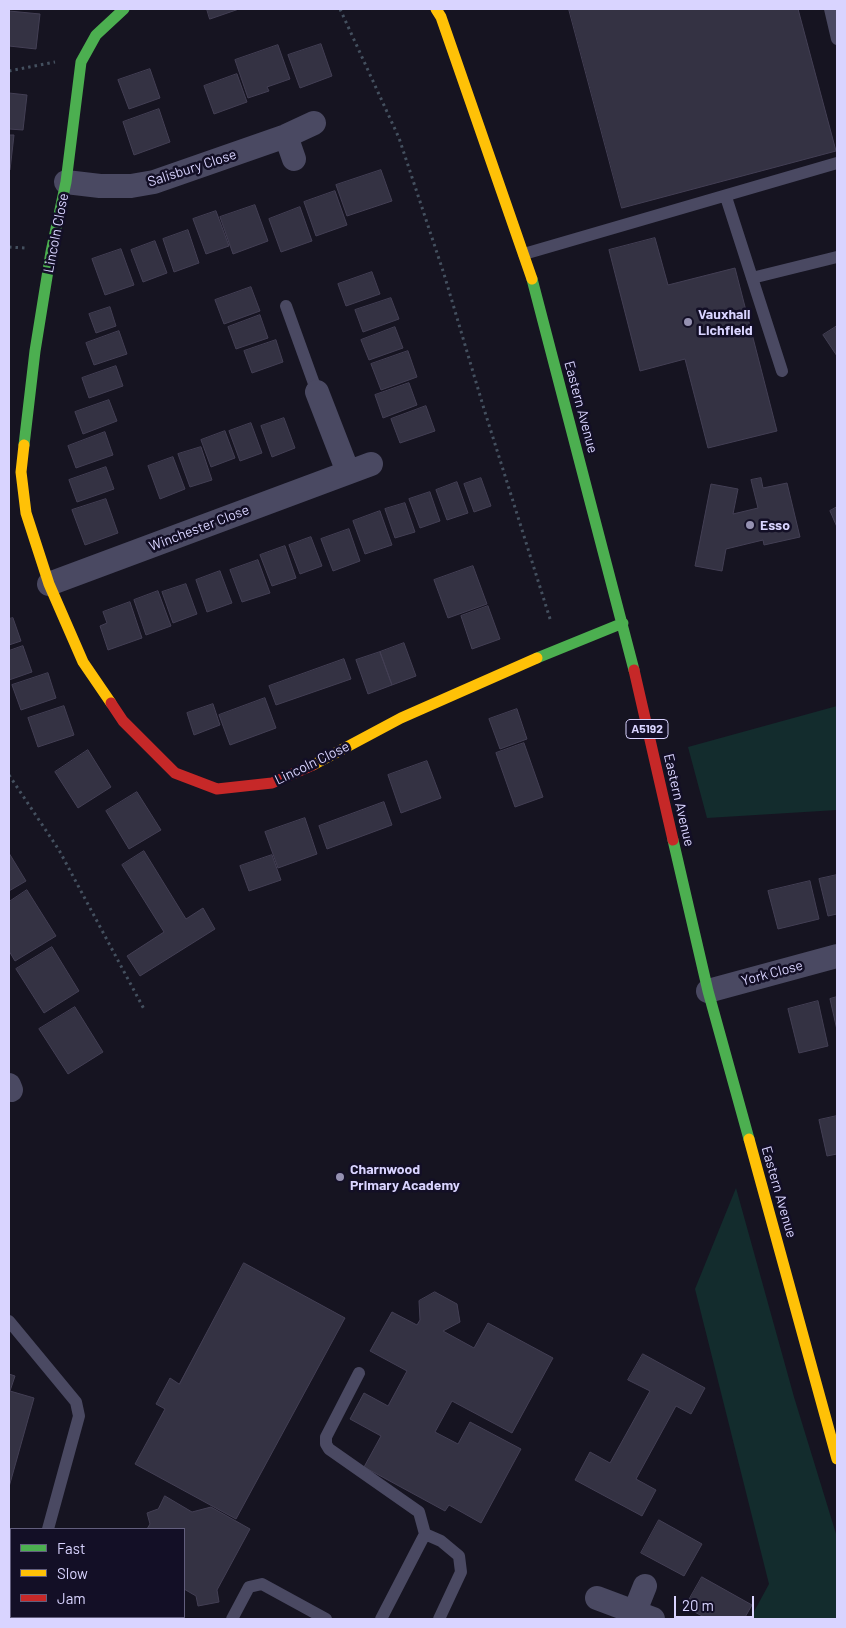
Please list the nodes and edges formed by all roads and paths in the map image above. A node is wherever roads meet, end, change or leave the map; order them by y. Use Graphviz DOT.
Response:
graph roads {
  1 [pos="124,9"];
  2 [pos="340,9"];
  3 [pos="436,9"];
  4 [pos="830,9"];
  5 [pos="837,39"];
  6 [pos="81,62"];
  7 [pos="9,70"];
  8 [pos="314,123"];
  9 [pos="286,136"];
  10 [pos="294,159"];
  11 [pos="837,163"];
  12 [pos="66,182"];
  13 [pos="726,197"];
  14 [pos="524,254"];
  15 [pos="837,257"];
  16 [pos="752,278"];
  17 [pos="286,306"];
  18 [pos="782,371"];
  19 [pos="317,392"];
  20 [pos="370,464"];
  21 [pos="15,472"];
  22 [pos="348,472"];
  23 [pos="50,584"];
  24 [pos="623,623"];
  25 [pos="559,648"];
  26 [pos="9,775"];
  27 [pos="837,956"];
  28 [pos="708,991"];
  29 [pos="145,1011"];
  30 [pos="9,1321"];
  31 [pos="359,1373"];
  32 [pos="837,1459"];
  33 [pos="48,1528"];
  34 [pos="425,1534"];
  35 [pos="644,1586"];
  36 [pos="597,1598"];
  37 [pos="644,1615"];
  38 [pos="232,1619"];
  39 [pos="326,1619"];
  40 [pos="380,1619"];
  41 [pos="439,1619"];
  1 -- 6 [label="main road, Lincoln Close"];
  2 -- 25 [label="path"];
  3 -- 14 [label="main road, Eastern Avenue / A5192"];
  4 -- 5 [label="lane"];
  6 -- 7 [label="path"];
  6 -- 12 [label="main road, Lincoln Close"];
  8 -- 9 [label="street, Salisbury Close"];
  9 -- 10 [label="street"];
  9 -- 12 [label="street, Salisbury Close"];
  11 -- 13 [label="lane"];
  12 -- 21 [label="main road, Lincoln Close"];
  13 -- 14 [label="lane"];
  13 -- 16 [label="lane"];
  14 -- 24 [label="main road, Eastern Avenue / A5192"];
  15 -- 16 [label="lane"];
  16 -- 18 [label="lane"];
  17 -- 19 [label="lane"];
  19 -- 22 [label="street"];
  20 -- 22 [label="street, Winchester Close"];
  21 -- 23 [label="main road, Lincoln Close"];
  22 -- 23 [label="street, Winchester Close"];
  23 -- 25 [label="main road, Lincoln Close"];
  24 -- 25 [label="main road, Lincoln Close"];
  24 -- 28 [label="main road, Eastern Avenue / A5192"];
  26 -- 29 [label="path"];
  27 -- 28 [label="street, York Close"];
  28 -- 32 [label="main road, Eastern Avenue / A5192"];
  30 -- 33 [label="lane"];
  31 -- 34 [label="lane"];
  34 -- 40 [label="lane"];
  34 -- 41 [label="lane"];
  35 -- 37 [label="street"];
  36 -- 37 [label="street"];
  38 -- 39 [label="lane"];
}
